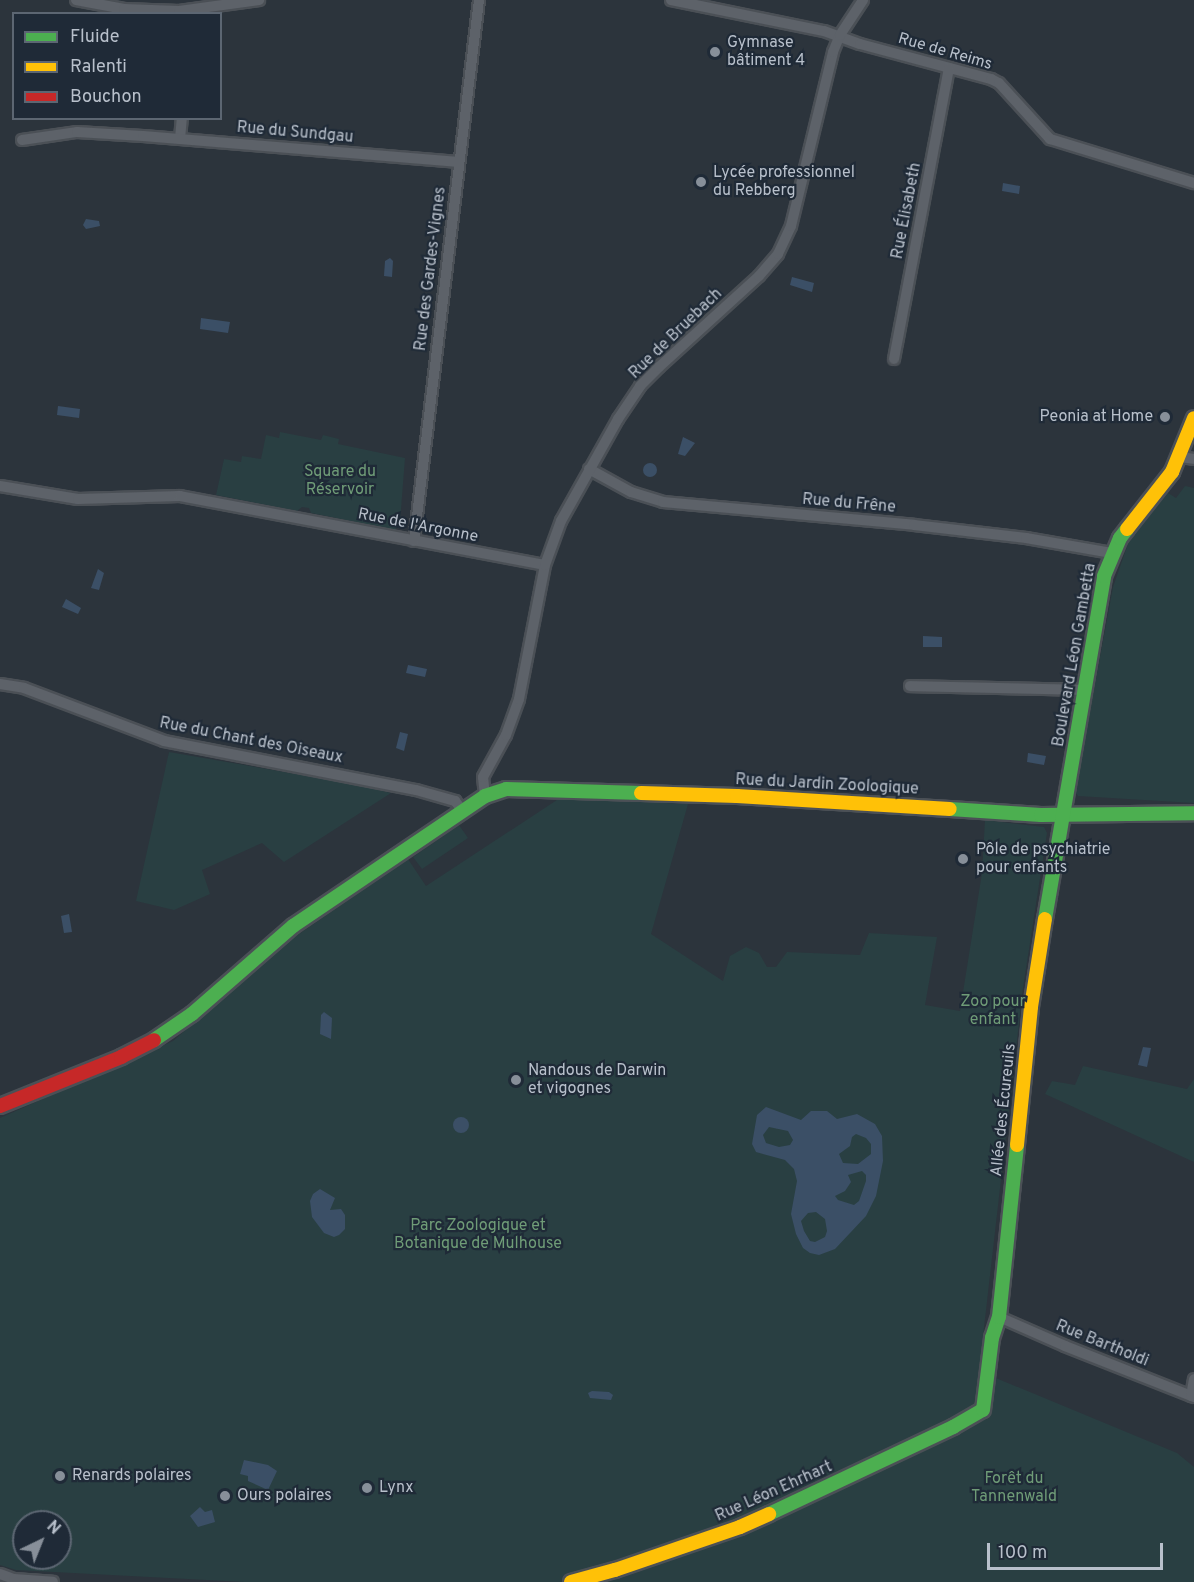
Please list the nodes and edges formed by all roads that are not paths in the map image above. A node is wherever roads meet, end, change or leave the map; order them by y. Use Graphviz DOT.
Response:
graph roads {
  1 [pos="76,0"];
  2 [pos="259,0"];
  3 [pos="478,0"];
  4 [pos="671,0"];
  5 [pos="863,0"];
  6 [pos="193,8"];
  7 [pos="840,35"];
  8 [pos="949,68"];
  9 [pos="182,120"];
  10 [pos="180,139"];
  11 [pos="22,140"];
  12 [pos="459,162"];
  13 [pos="1194,183"];
  14 [pos="894,359"];
  15 [pos="1194,418"];
  16 [pos="1187,458"];
  17 [pos="589,469"];
  18 [pos="0,486"];
  19 [pos="414,541"];
  20 [pos="1112,553"];
  21 [pos="545,565"];
  22 [pos="0,684"];
  23 [pos="910,686"];
  24 [pos="1084,690"];
  25 [pos="485,796"];
  26 [pos="462,810"];
  27 [pos="1062,813"];
  28 [pos="1194,813"];
  29 [pos="0,1106"];
  30 [pos="999,1317"];
  31 [pos="1194,1379"];
  32 [pos="1192,1397"];
  33 [pos="983,1410"];
  34 [pos="0,1574"];
  35 [pos="53,1582"];
  36 [pos="571,1582"];
  1 -- 6 [label="street"];
  2 -- 6 [label="street"];
  3 -- 12 [label="street, Rue des Gardes-Vignes"];
  4 -- 7 [label="street, Rue de Reims"];
  5 -- 7 [label="street, Rue de Bruebach"];
  7 -- 8 [label="street, Rue de Reims"];
  7 -- 17 [label="street, Rue de Bruebach"];
  8 -- 13 [label="street, Rue de Reims"];
  8 -- 14 [label="street, Rue Élisabeth"];
  9 -- 10 [label="street"];
  10 -- 11 [label="street, Rue du Sundgau"];
  10 -- 12 [label="street, Rue du Sundgau"];
  12 -- 19 [label="street, Rue des Gardes-Vignes"];
  15 -- 16 [label="main road, Boulevard Léon Gambetta"];
  16 -- 20 [label="main road, Boulevard Léon Gambetta"];
  17 -- 20 [label="street, Rue du Frêne"];
  17 -- 21 [label="street, Rue de Bruebach"];
  18 -- 19 [label="street, Rue de l'Argonne"];
  19 -- 21 [label="street, Rue de l'Argonne"];
  20 -- 24 [label="main road, Boulevard Léon Gambetta"];
  21 -- 25 [label="street, Rue de Bruebach"];
  22 -- 26 [label="street, Rue du Chant des Oiseaux"];
  23 -- 24 [label="street"];
  24 -- 27 [label="main road, Boulevard Léon Gambetta"];
  25 -- 26 [label="main road, Rue du Jardin Zoologique"];
  25 -- 27 [label="main road, Rue du Jardin Zoologique"];
  26 -- 29 [label="main road, Rue du Jardin Zoologique"];
  27 -- 28 [label="main road, Rue du Jardin Zoologique"];
  27 -- 30 [label="main road, Allée des Écureuils"];
  30 -- 32 [label="street, Rue Bartholdi"];
  30 -- 33 [label="main road, Allée des Écureuils"];
  31 -- 32 [label="street"];
  33 -- 36 [label="main road, Rue Léon Ehrhart"];
  34 -- 35 [label="street"];
}
